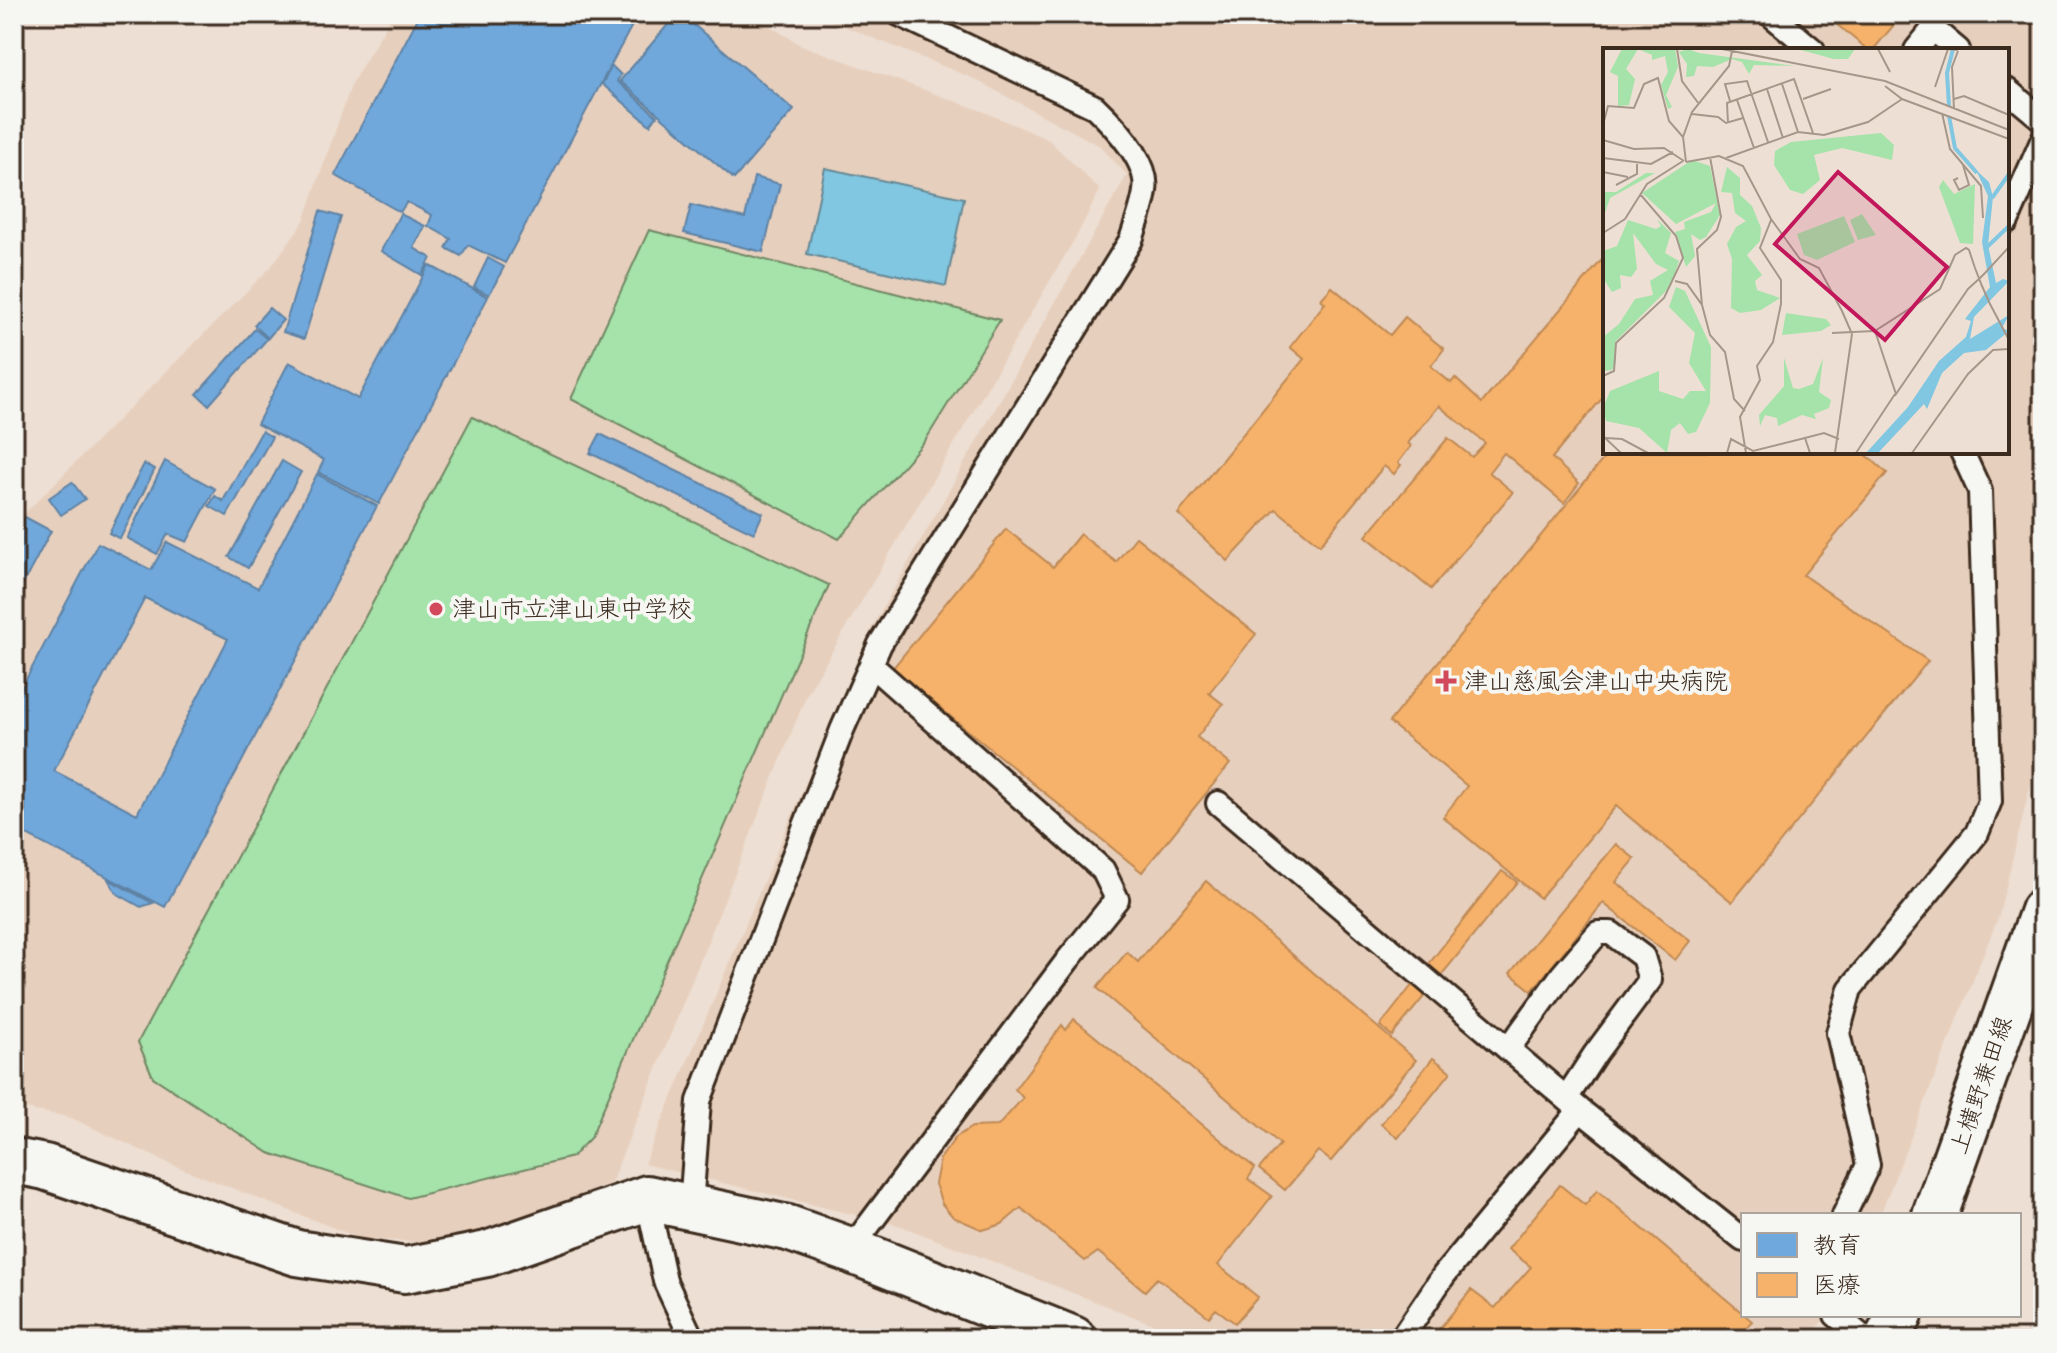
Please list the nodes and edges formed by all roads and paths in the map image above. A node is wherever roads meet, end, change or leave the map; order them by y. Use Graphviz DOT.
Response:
graph roads {
  1 [pos="899,14"];
  2 [pos="1770,14"];
  3 [pos="1811,48"];
  4 [pos="1918,48"];
  5 [pos="1956,48"];
  6 [pos="2009,92"];
  7 [pos="2043,120"];
  8 [pos="2043,139"];
  9 [pos="2009,216"];
  10 [pos="1963,454"];
  11 [pos="871,665"];
  12 [pos="1218,803"];
  13 [pos="2043,911"];
  14 [pos="1509,1048"];
  15 [pos="1574,1103"];
  16 [pos="14,1161"];
  17 [pos="647,1198"];
  18 [pos="691,1206"];
  19 [pos="1845,1213"];
  20 [pos="1936,1213"];
  21 [pos="1741,1238"];
  22 [pos="850,1250"];
  23 [pos="1838,1317"];
  24 [pos="1899,1317"];
  25 [pos="692,1339"];
  26 [pos="1073,1339"];
  27 [pos="1401,1339"];
  28 [pos="1865,1339"];
  29 [pos="1887,1339"];
  1 -- 11 [label="lane"];
  2 -- 3 [label="lane"];
  4 -- 5 [label="lane"];
  6 -- 7 [label="lane"];
  8 -- 9 [label="lane"];
  10 -- 19 [label="lane"];
  11 -- 18 [label="lane"];
  11 -- 22 [label="lane"];
  12 -- 14 [label="lane"];
  13 -- 20 [label="street, 上横野兼田線"];
  14 -- 15 [label="lane"];
  14 -- 15 [label="lane"];
  15 -- 21 [label="lane"];
  15 -- 27 [label="lane"];
  16 -- 17 [label="street"];
  17 -- 18 [label="street"];
  17 -- 25 [label="lane"];
  18 -- 22 [label="street"];
  22 -- 26 [label="street"];
  23 -- 28 [label="lane"];
  24 -- 29 [label="street"];
}
